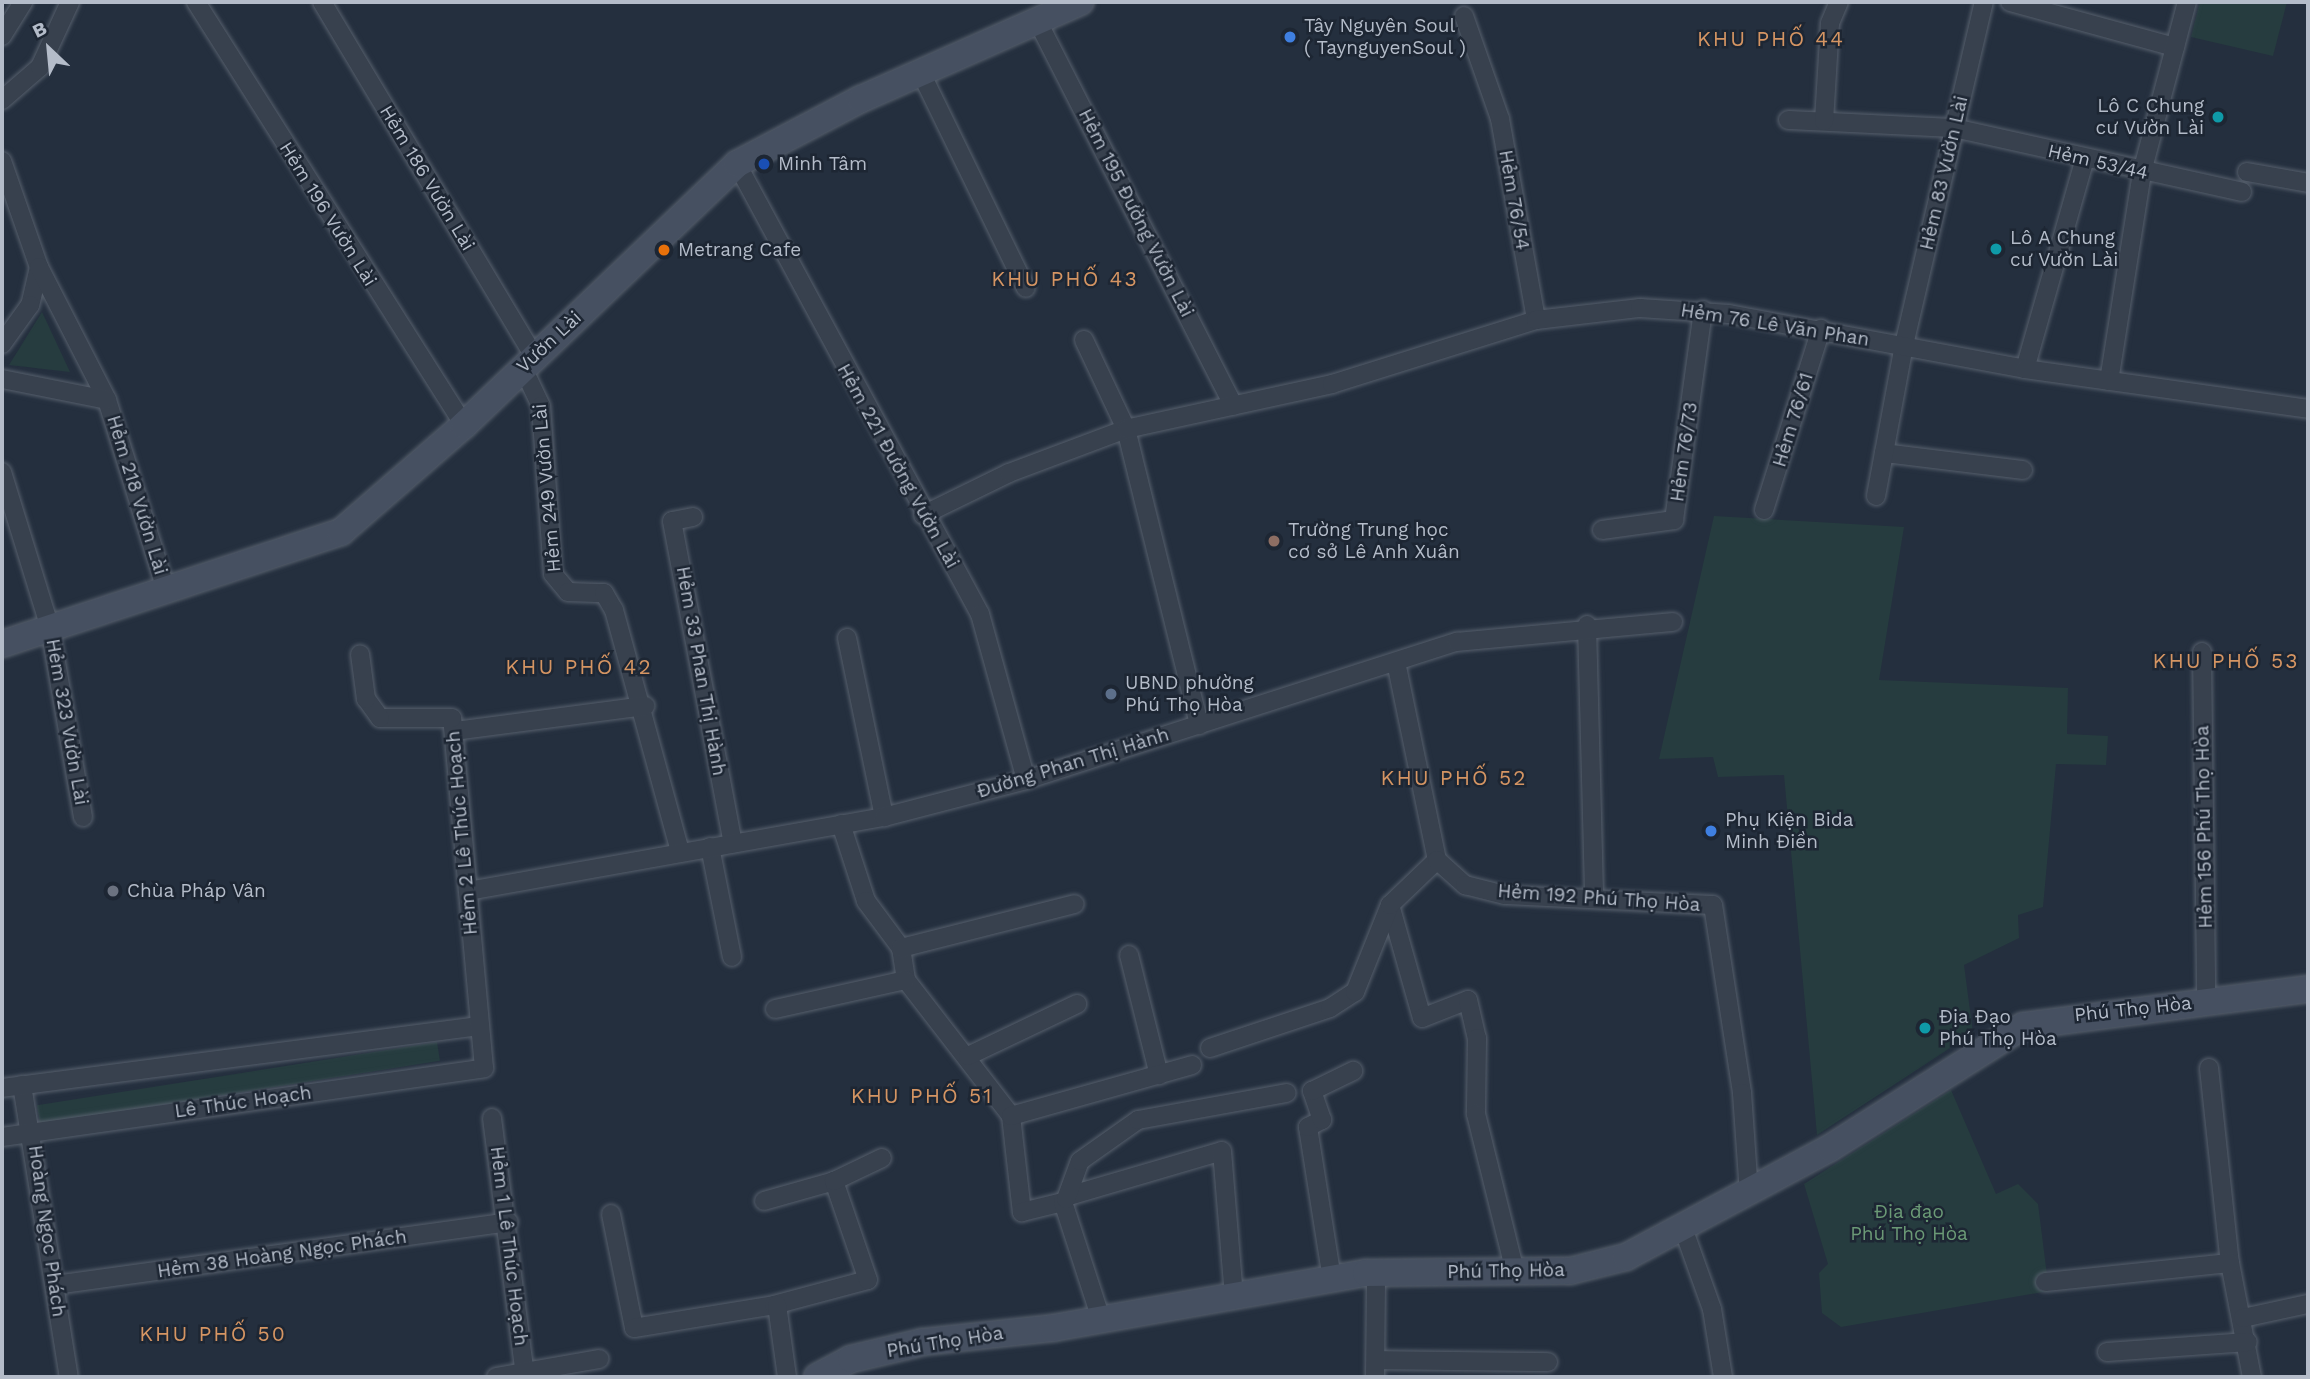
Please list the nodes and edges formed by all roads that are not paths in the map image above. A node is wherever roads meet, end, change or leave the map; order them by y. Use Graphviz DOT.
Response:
graph roads {
  1 [pos="23,2"];
  2 [pos="70,2"];
  3 [pos="196,2"];
  4 [pos="322,2"];
  5 [pos="1080,2"];
  6 [pos="1839,2"];
  7 [pos="1984,2"];
  8 [pos="2010,2"];
  9 [pos="2187,2"];
  10 [pos="1464,16"];
  11 [pos="1037,20"];
  12 [pos="2,36"];
  13 [pos="2175,47"];
  14 [pos="920,73"];
  15 [pos="2,100"];
  16 [pos="1788,120"];
  17 [pos="1824,121"];
  18 [pos="1954,128"];
  19 [pos="2085,159"];
  20 [pos="2,162"];
  21 [pos="737,164"];
  22 [pos="2142,172"];
  23 [pos="2247,172"];
  24 [pos="2308,183"];
  25 [pos="2242,192"];
  26 [pos="39,267"];
  27 [pos="1026,288"];
  28 [pos="1703,310"];
  29 [pos="1536,320"];
  30 [pos="1821,328"];
  31 [pos="1084,340"];
  32 [pos="2,344"];
  33 [pos="1904,345"];
  34 [pos="528,360"];
  35 [pos="2025,369"];
  36 [pos="2,379"];
  37 [pos="2109,381"];
  38 [pos="107,400"];
  39 [pos="1234,406"];
  40 [pos="2308,409"];
  41 [pos="464,425"];
  42 [pos="1126,429"];
  43 [pos="1885,453"];
  44 [pos="2023,470"];
  45 [pos="2,472"];
  46 [pos="1876,496"];
  47 [pos="1764,510"];
  48 [pos="923,515"];
  49 [pos="693,517"];
  50 [pos="1602,530"];
  51 [pos="166,590"];
  52 [pos="1673,622"];
  53 [pos="1587,625"];
  54 [pos="50,628"];
  55 [pos="846,638"];
  56 [pos="2,644"];
  57 [pos="2202,652"];
  58 [pos="360,654"];
  59 [pos="1396,662"];
  60 [pos="645,706"];
  61 [pos="1199,725"];
  62 [pos="455,731"];
  63 [pos="1026,780"];
  64 [pos="83,817"];
  65 [pos="884,817"];
  66 [pos="841,824"];
  67 [pos="733,843"];
  68 [pos="710,847"];
  69 [pos="680,852"];
  70 [pos="1437,860"];
  71 [pos="468,891"];
  72 [pos="1594,896"];
  73 [pos="1075,904"];
  74 [pos="1391,905"];
  75 [pos="901,948"];
  76 [pos="1129,955"];
  77 [pos="732,957"];
  78 [pos="906,979"];
  79 [pos="2308,989"];
  80 [pos="2206,1001"];
  81 [pos="1077,1004"];
  82 [pos="775,1009"];
  83 [pos="478,1026"];
  84 [pos="1210,1048"];
  85 [pos="968,1056"];
  86 [pos="1192,1065"];
  87 [pos="484,1068"];
  88 [pos="2208,1068"];
  89 [pos="1353,1071"];
  90 [pos="1159,1074"];
  91 [pos="22,1085"];
  92 [pos="2,1088"];
  93 [pos="1287,1093"];
  94 [pos="1011,1116"];
  95 [pos="492,1118"];
  96 [pos="33,1132"];
  97 [pos="2,1137"];
  98 [pos="882,1158"];
  99 [pos="834,1181"];
  100 [pos="1749,1192"];
  101 [pos="1067,1198"];
  102 [pos="764,1201"];
  103 [pos="611,1214"];
  104 [pos="509,1222"];
  105 [pos="1683,1228"];
  106 [pos="2230,1263"];
  107 [pos="1515,1272"];
  108 [pos="1376,1273"];
  109 [pos="1332,1279"];
  110 [pos="2045,1282"];
  111 [pos="55,1285"];
  112 [pos="1234,1296"];
  113 [pos="777,1304"];
  114 [pos="2308,1304"];
  115 [pos="2244,1318"];
  116 [pos="1101,1319"];
  117 [pos="2248,1342"];
  118 [pos="2107,1352"];
  119 [pos="599,1359"];
  120 [pos="1548,1362"];
  121 [pos="1376,1368"];
  122 [pos="525,1374"];
  123 [pos="69,1377"];
  124 [pos="496,1377"];
  125 [pos="787,1377"];
  126 [pos="817,1377"];
  127 [pos="1723,1377"];
  128 [pos="2252,1377"];
  1 -- 12 [label="street"];
  2 -- 15 [label="street"];
  3 -- 41 [label="street, Hẻm 196 Vườn Lài"];
  4 -- 34 [label="street, Hẻm 186 Vườn Lài"];
  5 -- 11 [label="street, Vườn Lài"];
  6 -- 17 [label="street"];
  7 -- 18 [label="street, Hẻm 83 Vườn Lài"];
  8 -- 13 [label="street"];
  9 -- 13 [label="street"];
  10 -- 29 [label="street, Hẻm 76/54"];
  11 -- 14 [label="street, Vườn Lài"];
  11 -- 39 [label="street, Hẻm 195 Đường Vườn Lài"];
  13 -- 22 [label="street"];
  14 -- 21 [label="street, Vườn Lài"];
  14 -- 27 [label="street"];
  16 -- 17 [label="street, Hẻm 53/44"];
  17 -- 18 [label="street, Hẻm 53/44"];
  18 -- 19 [label="street, Hẻm 53/44"];
  18 -- 33 [label="street, Hẻm 83 Vườn Lài"];
  19 -- 22 [label="street, Hẻm 53/44"];
  19 -- 35 [label="street"];
  20 -- 26 [label="street, Hẻm 218 Vườn Lài"];
  21 -- 34 [label="street, Vườn Lài"];
  21 -- 48 [label="street, Hẻm 221 Đường Vườn Lài"];
  22 -- 25 [label="street, Hẻm 53/44"];
  22 -- 37 [label="street"];
  23 -- 24 [label="street"];
  26 -- 32 [label="street"];
  26 -- 38 [label="street, Hẻm 218 Vườn Lài"];
  28 -- 29 [label="street, Hẻm 76 Lê Văn Phan"];
  28 -- 30 [label="street, Hẻm 76 Lê Văn Phan"];
  28 -- 50 [label="street, Hẻm 76/73"];
  29 -- 39 [label="street, Hẻm 76 Lê Văn Phan"];
  30 -- 33 [label="street, Hẻm 76 Lê Văn Phan"];
  30 -- 47 [label="street, Hẻm 76/61"];
  31 -- 42 [label="street"];
  33 -- 35 [label="street, Hẻm 76 Lê Văn Phan"];
  33 -- 43 [label="street, Hẻm 83 Vườn Lài"];
  34 -- 41 [label="street, Vườn Lài"];
  34 -- 60 [label="street, Hẻm 249 Vườn Lài"];
  35 -- 37 [label="street, Hẻm 76 Lê Văn Phan"];
  36 -- 38 [label="street, Hẻm 218 Vườn Lài"];
  37 -- 40 [label="street, Hẻm 76 Lê Văn Phan"];
  38 -- 51 [label="street, Hẻm 218 Vườn Lài"];
  39 -- 42 [label="street, Hẻm 76 Lê Văn Phan"];
  41 -- 51 [label="street, Vườn Lài"];
  42 -- 48 [label="street, Hẻm 76 Lê Văn Phan"];
  42 -- 61 [label="street"];
  43 -- 44 [label="street"];
  43 -- 46 [label="street, Hẻm 83 Vườn Lài"];
  45 -- 54 [label="street, Hẻm 323 Vườn Lài"];
  48 -- 63 [label="street, Hẻm 221 Đường Vườn Lài"];
  49 -- 67 [label="street, Hẻm 33 Phan Thị Hành"];
  51 -- 54 [label="street, Vườn Lài"];
  52 -- 53 [label="street, Đường Phan Thị Hành"];
  53 -- 59 [label="street, Đường Phan Thị Hành"];
  53 -- 72 [label="street"];
  54 -- 56 [label="street, Vườn Lài"];
  54 -- 64 [label="street, Hẻm 323 Vườn Lài"];
  55 -- 65 [label="street"];
  57 -- 80 [label="street, Hẻm 156 Phú Thọ Hòa"];
  58 -- 62 [label="street, Hẻm 2 Lê Thúc Hoạch"];
  59 -- 61 [label="street, Đường Phan Thị Hành"];
  59 -- 70 [label="street"];
  60 -- 62 [label="street"];
  60 -- 69 [label="street, Hẻm 249 Vườn Lài"];
  61 -- 63 [label="street, Đường Phan Thị Hành"];
  62 -- 71 [label="street, Hẻm 2 Lê Thúc Hoạch"];
  63 -- 65 [label="street, Đường Phan Thị Hành"];
  65 -- 66 [label="street, Đường Phan Thị Hành"];
  66 -- 67 [label="street, Đường Phan Thị Hành"];
  66 -- 75 [label="street"];
  67 -- 68 [label="street, Đường Phan Thị Hành"];
  68 -- 69 [label="street, Đường Phan Thị Hành"];
  68 -- 77 [label="street"];
  69 -- 71 [label="street, Đường Phan Thị Hành"];
  70 -- 72 [label="street, Hẻm 192 Phú Thọ Hòa"];
  70 -- 74 [label="street"];
  71 -- 83 [label="street, Hẻm 2 Lê Thúc Hoạch"];
  72 -- 100 [label="street, Hẻm 192 Phú Thọ Hòa"];
  73 -- 75 [label="street"];
  74 -- 84 [label="street"];
  74 -- 107 [label="street"];
  75 -- 78 [label="street"];
  76 -- 90 [label="street"];
  78 -- 82 [label="street"];
  78 -- 85 [label="street"];
  79 -- 80 [label="street, Phú Thọ Hòa"];
  80 -- 100 [label="street, Phú Thọ Hòa"];
  81 -- 85 [label="street"];
  83 -- 87 [label="street, Hẻm 2 Lê Thúc Hoạch"];
  83 -- 91 [label="street"];
  85 -- 94 [label="street"];
  86 -- 90 [label="street"];
  87 -- 96 [label="street, Lê Thúc Hoạch"];
  88 -- 106 [label="street"];
  89 -- 109 [label="street"];
  90 -- 94 [label="street"];
  91 -- 92 [label="street"];
  91 -- 96 [label="street, Hoàng Ngọc Phách"];
  93 -- 101 [label="street"];
  94 -- 101 [label="street"];
  95 -- 104 [label="street, Hẻm 1 Lê Thúc Hoạch"];
  96 -- 97 [label="street, Lê Thúc Hoạch"];
  96 -- 111 [label="street, Hoàng Ngọc Phách"];
  98 -- 99 [label="street"];
  99 -- 102 [label="street"];
  99 -- 113 [label="street"];
  100 -- 105 [label="street, Phú Thọ Hòa"];
  101 -- 112 [label="street"];
  101 -- 116 [label="street"];
  103 -- 113 [label="street"];
  104 -- 111 [label="street, Hẻm 38 Hoàng Ngọc Phách"];
  104 -- 122 [label="street, Hẻm 1 Lê Thúc Hoạch"];
  105 -- 107 [label="street, Phú Thọ Hòa"];
  105 -- 127 [label="street"];
  106 -- 110 [label="street"];
  106 -- 115 [label="street"];
  107 -- 108 [label="street, Phú Thọ Hòa"];
  108 -- 109 [label="street, Phú Thọ Hòa"];
  108 -- 121 [label="street"];
  109 -- 112 [label="street, Phú Thọ Hòa"];
  111 -- 123 [label="street, Hoàng Ngọc Phách"];
  112 -- 116 [label="street, Phú Thọ Hòa"];
  113 -- 125 [label="street"];
  114 -- 115 [label="street"];
  115 -- 117 [label="street"];
  116 -- 126 [label="street, Phú Thọ Hòa"];
  117 -- 118 [label="street"];
  117 -- 128 [label="street"];
  119 -- 122 [label="street"];
  120 -- 121 [label="street"];
  122 -- 124 [label="street"];
}
